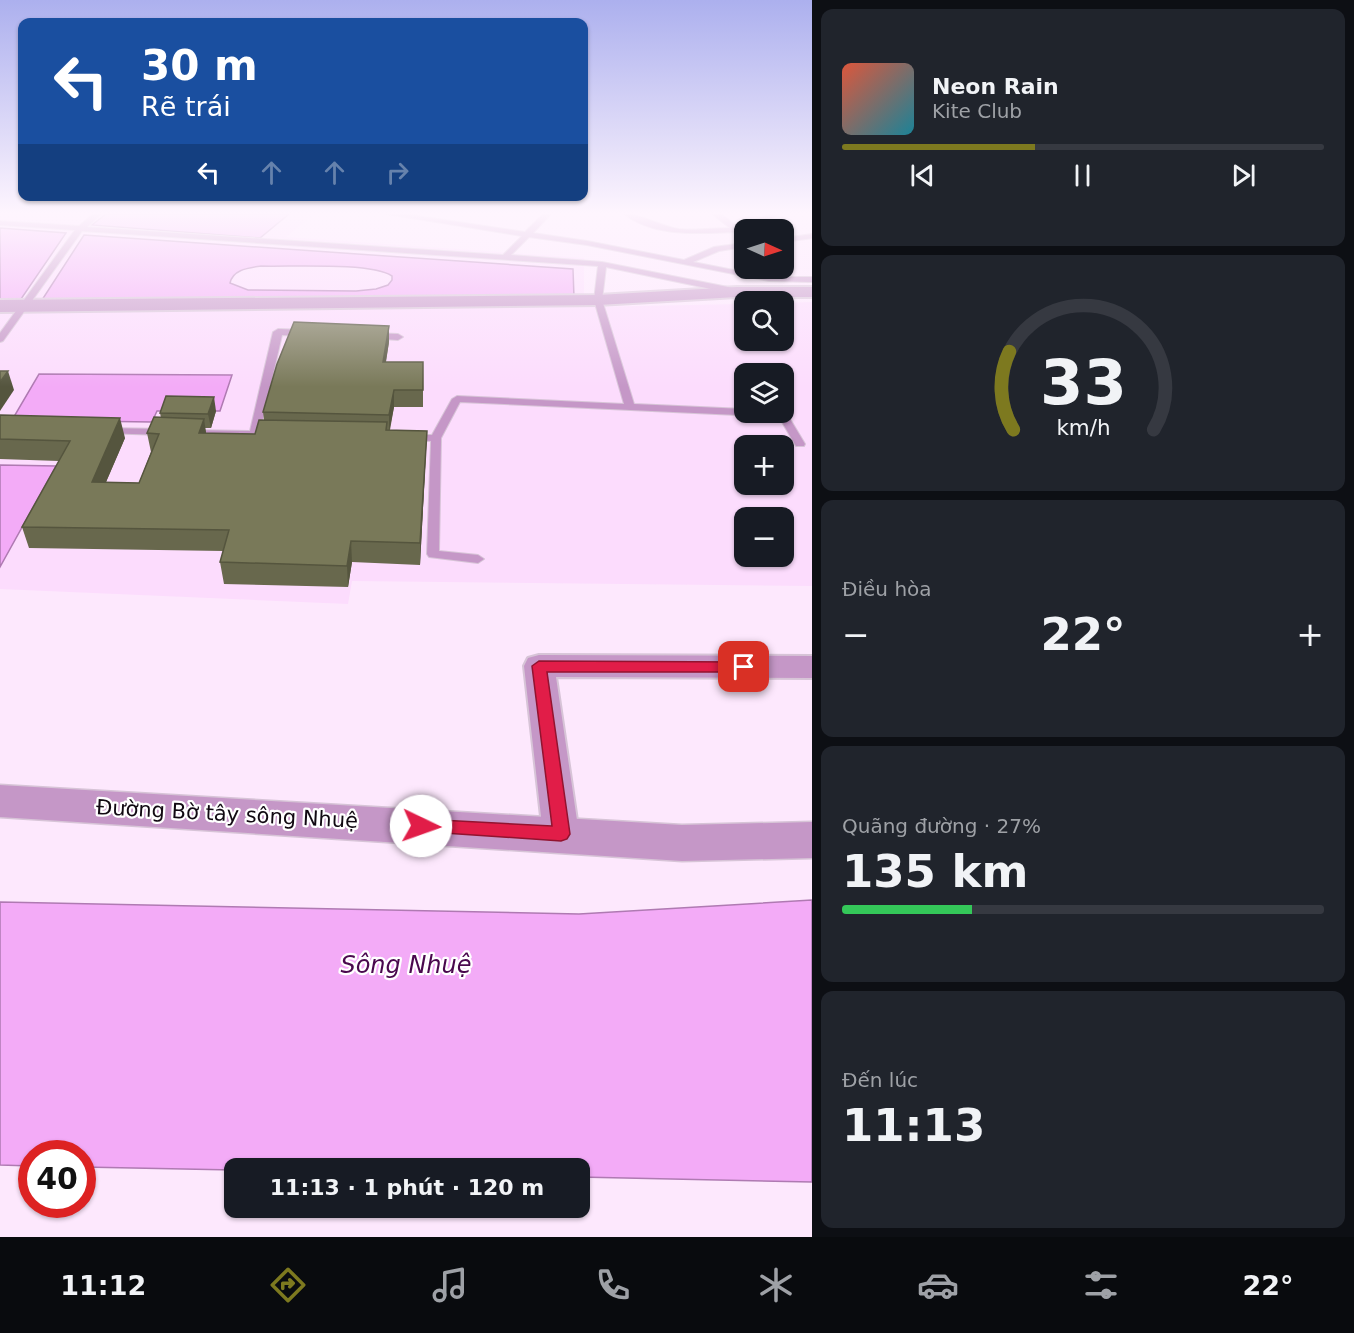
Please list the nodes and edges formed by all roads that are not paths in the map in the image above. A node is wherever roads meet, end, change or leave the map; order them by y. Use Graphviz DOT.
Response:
graph roads {
  1 [pos="49,272"];
  2 [pos="601,272"];
  3 [pos="639,272"];
  4 [pos="729,272"];
  5 [pos="812,280"];
  6 [pos="734,291"];
  7 [pos="734,292"];
  8 [pos="794,292"];
  9 [pos="812,292"];
  10 [pos="598,300"];
  11 [pos="0,306"];
  12 [pos="24,306"];
  13 [pos="314,334"];
  14 [pos="362,335"];
  15 [pos="398,337"];
  16 [pos="0,339"];
  17 [pos="630,407"];
  18 [pos="734,411"];
  19 [pos="787,423"];
  20 [pos="92,431"];
  21 [pos="254,434"];
  22 [pos="288,434"];
  23 [pos="402,437"];
  24 [pos="436,438"];
  25 [pos="800,444"];
  26 [pos="478,559"];
  27 [pos="812,667"];
  28 [pos="0,801"];
  29 [pos="561,834"];
  30 [pos="812,840"];
  1 -- 12 [label="lane"];
  2 -- 10 [label="lane"];
  3 -- 6 [label="lane"];
  4 -- 5 [label="lane"];
  7 -- 10 [label="street"];
  8 -- 9 [label="street"];
  10 -- 12 [label="street"];
  10 -- 17 [label="lane"];
  11 -- 12 [label="street"];
  12 -- 16 [label="lane"];
  13 -- 21 [label="lane"];
  14 -- 15 [label="lane"];
  17 -- 18 [label="lane"];
  17 -- 24 [label="lane"];
  19 -- 25 [label="lane"];
  20 -- 21 [label="lane"];
  21 -- 22 [label="lane"];
  23 -- 24 [label="lane"];
  24 -- 26 [label="lane"];
  27 -- 29 [label="street"];
  28 -- 29 [label="street, Đường Bờ tây sông Nhuệ"];
  29 -- 30 [label="street, Đường Bờ tây sông Nhuệ"];
}
